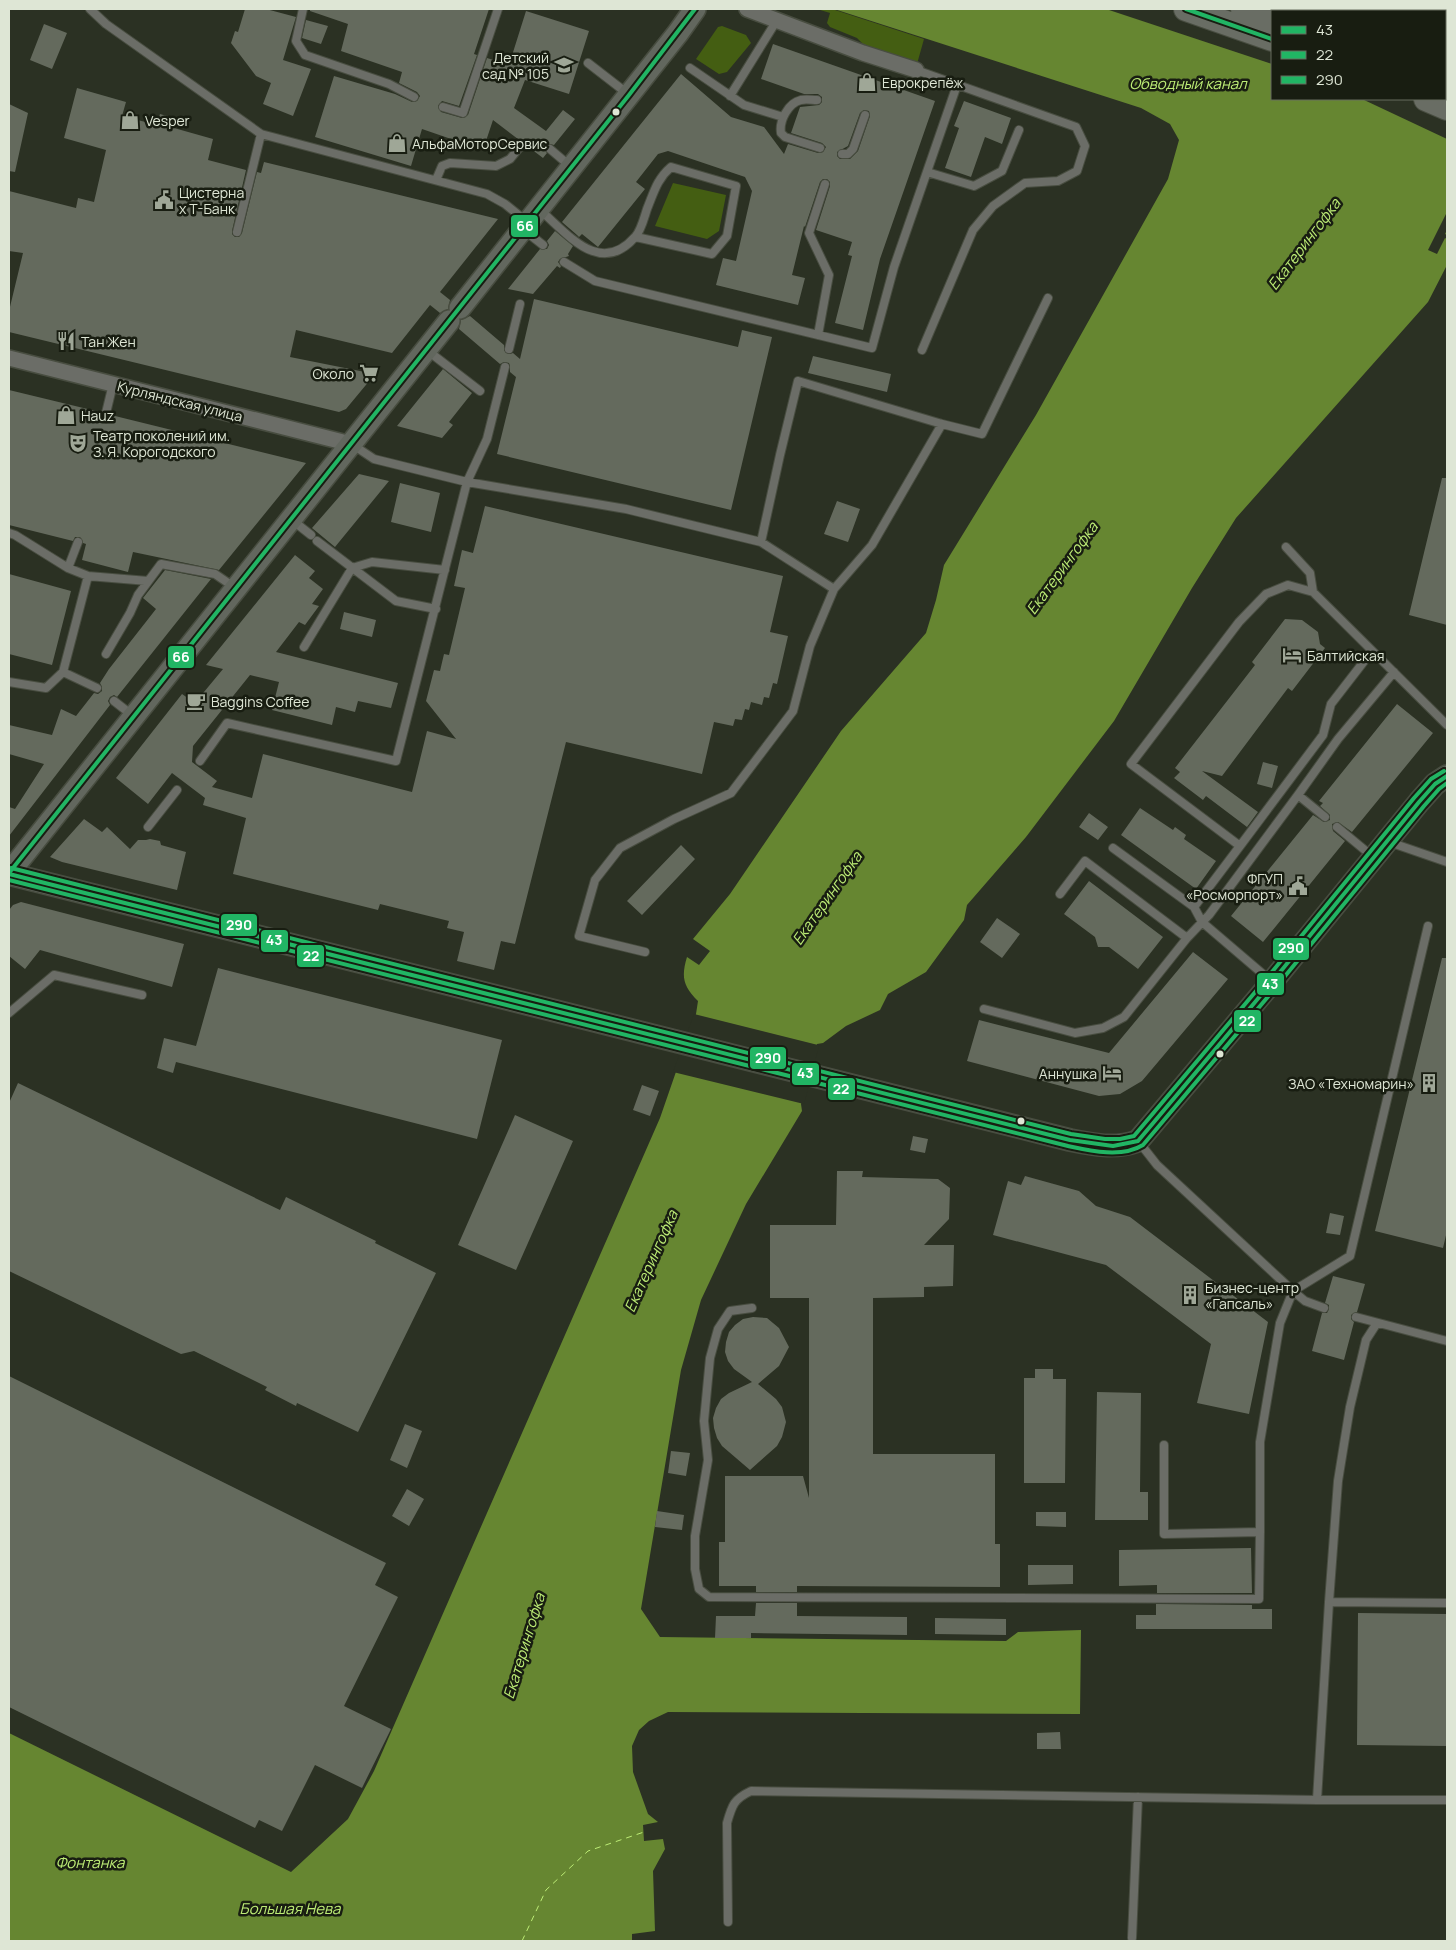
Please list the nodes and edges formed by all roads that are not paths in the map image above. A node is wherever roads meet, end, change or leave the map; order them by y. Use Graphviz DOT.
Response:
graph roads {
  1 [pos="90,9"];
  2 [pos="303,9"];
  3 [pos="498,9"];
  4 [pos="695,9"];
  5 [pos="747,9"];
  6 [pos="1186,9"];
  7 [pos="1243,9"];
  8 [pos="1271,19"];
  9 [pos="777,20"];
  10 [pos="1271,38"];
  11 [pos="588,63"];
  12 [pos="690,68"];
  13 [pos="916,70"];
  14 [pos="957,85"];
  15 [pos="629,95"];
  16 [pos="730,96"];
  17 [pos="414,97"];
  18 [pos="817,100"];
  19 [pos="1428,100"];
  20 [pos="443,107"];
  21 [pos="1447,108"];
  22 [pos="865,115"];
  23 [pos="783,117"];
  24 [pos="1018,130"];
  25 [pos="261,134"];
  26 [pos="518,148"];
  27 [pos="820,148"];
  28 [pos="550,149"];
  29 [pos="842,154"];
  30 [pos="572,167"];
  31 [pos="927,172"];
  32 [pos="436,180"];
  33 [pos="825,184"];
  34 [pos="530,220"];
  35 [pos="237,232"];
  36 [pos="636,237"];
  37 [pos="543,245"];
  38 [pos="564,262"];
  39 [pos="1048,298"];
  40 [pos="520,304"];
  41 [pos="818,335"];
  42 [pos="426,349"];
  43 [pos="509,350"];
  44 [pos="922,350"];
  45 [pos="9,358"];
  46 [pos="505,367"];
  47 [pos="113,384"];
  48 [pos="480,391"];
  49 [pos="106,413"];
  50 [pos="942,424"];
  51 [pos="351,444"];
  52 [pos="467,482"];
  53 [pos="291,519"];
  54 [pos="9,533"];
  55 [pos="311,535"];
  56 [pos="317,541"];
  57 [pos="78,542"];
  58 [pos="762,542"];
  59 [pos="1286,547"];
  60 [pos="68,568"];
  61 [pos="352,568"];
  62 [pos="445,570"];
  63 [pos="88,576"];
  64 [pos="148,581"];
  65 [pos="236,588"];
  66 [pos="834,589"];
  67 [pos="1312,592"];
  68 [pos="436,609"];
  69 [pos="304,647"];
  70 [pos="1372,651"];
  71 [pos="106,654"];
  72 [pos="64,672"];
  73 [pos="1394,672"];
  74 [pos="9,682"];
  75 [pos="97,688"];
  76 [pos="114,701"];
  77 [pos="134,716"];
  78 [pos="1447,725"];
  79 [pos="200,761"];
  80 [pos="1447,776"];
  81 [pos="177,790"];
  82 [pos="1298,795"];
  83 [pos="1325,817"];
  84 [pos="148,827"];
  85 [pos="1337,827"];
  86 [pos="1240,846"];
  87 [pos="1113,848"];
  88 [pos="1381,849"];
  89 [pos="1447,862"];
  90 [pos="9,873"];
  91 [pos="1060,894"];
  92 [pos="1194,907"];
  93 [pos="1202,922"];
  94 [pos="1428,926"];
  95 [pos="1187,938"];
  96 [pos="645,952"];
  97 [pos="1272,982"];
  98 [pos="142,995"];
  99 [pos="984,1009"];
  100 [pos="9,1013"];
  101 [pos="1138,1141"];
  102 [pos="1293,1291"];
  103 [pos="752,1308"];
  104 [pos="1324,1308"];
  105 [pos="1356,1317"];
  106 [pos="1377,1323"];
  107 [pos="1447,1341"];
  108 [pos="1164,1445"];
  109 [pos="1260,1532"];
  110 [pos="1329,1602"];
  111 [pos="1447,1603"];
  112 [pos="1138,1797"];
  113 [pos="1317,1800"];
  114 [pos="1447,1800"];
  115 [pos="728,1922"];
  116 [pos="1132,1938"];
  1 -- 25 [label="lane"];
  2 -- 17 [label="lane"];
  3 -- 20 [label="lane"];
  4 -- 15 [label="street"];
  5 -- 9 [label="street"];
  6 -- 10 [label="main road"];
  7 -- 8 [label="main road"];
  9 -- 13 [label="street"];
  9 -- 16 [label="lane"];
  11 -- 15 [label="lane"];
  12 -- 16 [label="lane"];
  13 -- 14 [label="lane"];
  14 -- 31 [label="lane"];
  14 -- 44 [label="lane"];
  15 -- 30 [label="street"];
  16 -- 23 [label="lane"];
  18 -- 23 [label="lane"];
  19 -- 21 [label="main road"];
  22 -- 29 [label="lane"];
  23 -- 27 [label="lane"];
  24 -- 31 [label="lane"];
  25 -- 32 [label="lane"];
  25 -- 35 [label="lane"];
  26 -- 32 [label="lane"];
  28 -- 30 [label="lane"];
  30 -- 34 [label="street"];
  31 -- 41 [label="lane"];
  32 -- 34 [label="lane"];
  33 -- 41 [label="lane"];
  34 -- 36 [label="lane"];
  34 -- 37 [label="lane"];
  34 -- 42 [label="street"];
  36 -- 36 [label="lane"];
  38 -- 41 [label="lane"];
  39 -- 50 [label="lane"];
  40 -- 43 [label="lane"];
  42 -- 48 [label="lane"];
  42 -- 51 [label="street"];
  45 -- 47 [label="street, Курляндская улица"];
  46 -- 52 [label="lane"];
  47 -- 49 [label="lane"];
  47 -- 51 [label="street, Курляндская улица"];
  50 -- 58 [label="lane"];
  50 -- 66 [label="lane"];
  51 -- 52 [label="lane"];
  51 -- 53 [label="street"];
  52 -- 58 [label="lane"];
  52 -- 62 [label="lane"];
  53 -- 55 [label="lane"];
  53 -- 65 [label="street"];
  54 -- 60 [label="lane"];
  56 -- 61 [label="lane"];
  57 -- 60 [label="lane"];
  58 -- 66 [label="lane"];
  59 -- 67 [label="lane"];
  60 -- 63 [label="lane"];
  61 -- 62 [label="lane"];
  61 -- 68 [label="lane"];
  61 -- 69 [label="lane"];
  62 -- 68 [label="lane"];
  63 -- 64 [label="lane"];
  63 -- 72 [label="lane"];
  64 -- 65 [label="lane"];
  64 -- 71 [label="lane"];
  65 -- 77 [label="street"];
  66 -- 96 [label="lane"];
  67 -- 70 [label="lane"];
  67 -- 86 [label="lane"];
  68 -- 79 [label="lane"];
  70 -- 73 [label="lane"];
  70 -- 86 [label="lane"];
  72 -- 74 [label="lane"];
  72 -- 75 [label="lane"];
  73 -- 78 [label="lane"];
  73 -- 82 [label="lane"];
  76 -- 77 [label="lane"];
  77 -- 90 [label="street"];
  80 -- 88 [label="street"];
  81 -- 84 [label="lane"];
  82 -- 83 [label="lane"];
  82 -- 93 [label="lane"];
  85 -- 88 [label="lane"];
  86 -- 92 [label="lane"];
  87 -- 92 [label="lane"];
  88 -- 89 [label="lane"];
  88 -- 97 [label="street"];
  90 -- 101 [label="street"];
  91 -- 95 [label="lane"];
  92 -- 93 [label="lane"];
  93 -- 95 [label="lane"];
  93 -- 97 [label="lane"];
  94 -- 102 [label="lane"];
  95 -- 99 [label="lane"];
  97 -- 101 [label="street"];
  98 -- 100 [label="lane"];
  101 -- 102 [label="lane"];
  102 -- 104 [label="lane"];
  102 -- 109 [label="lane"];
  103 -- 109 [label="lane"];
  105 -- 106 [label="lane"];
  106 -- 107 [label="lane"];
  106 -- 110 [label="lane"];
  108 -- 109 [label="lane"];
  110 -- 111 [label="lane"];
  110 -- 113 [label="lane"];
  112 -- 113 [label="lane"];
  112 -- 115 [label="lane"];
  112 -- 116 [label="lane"];
  113 -- 114 [label="lane"];
}
